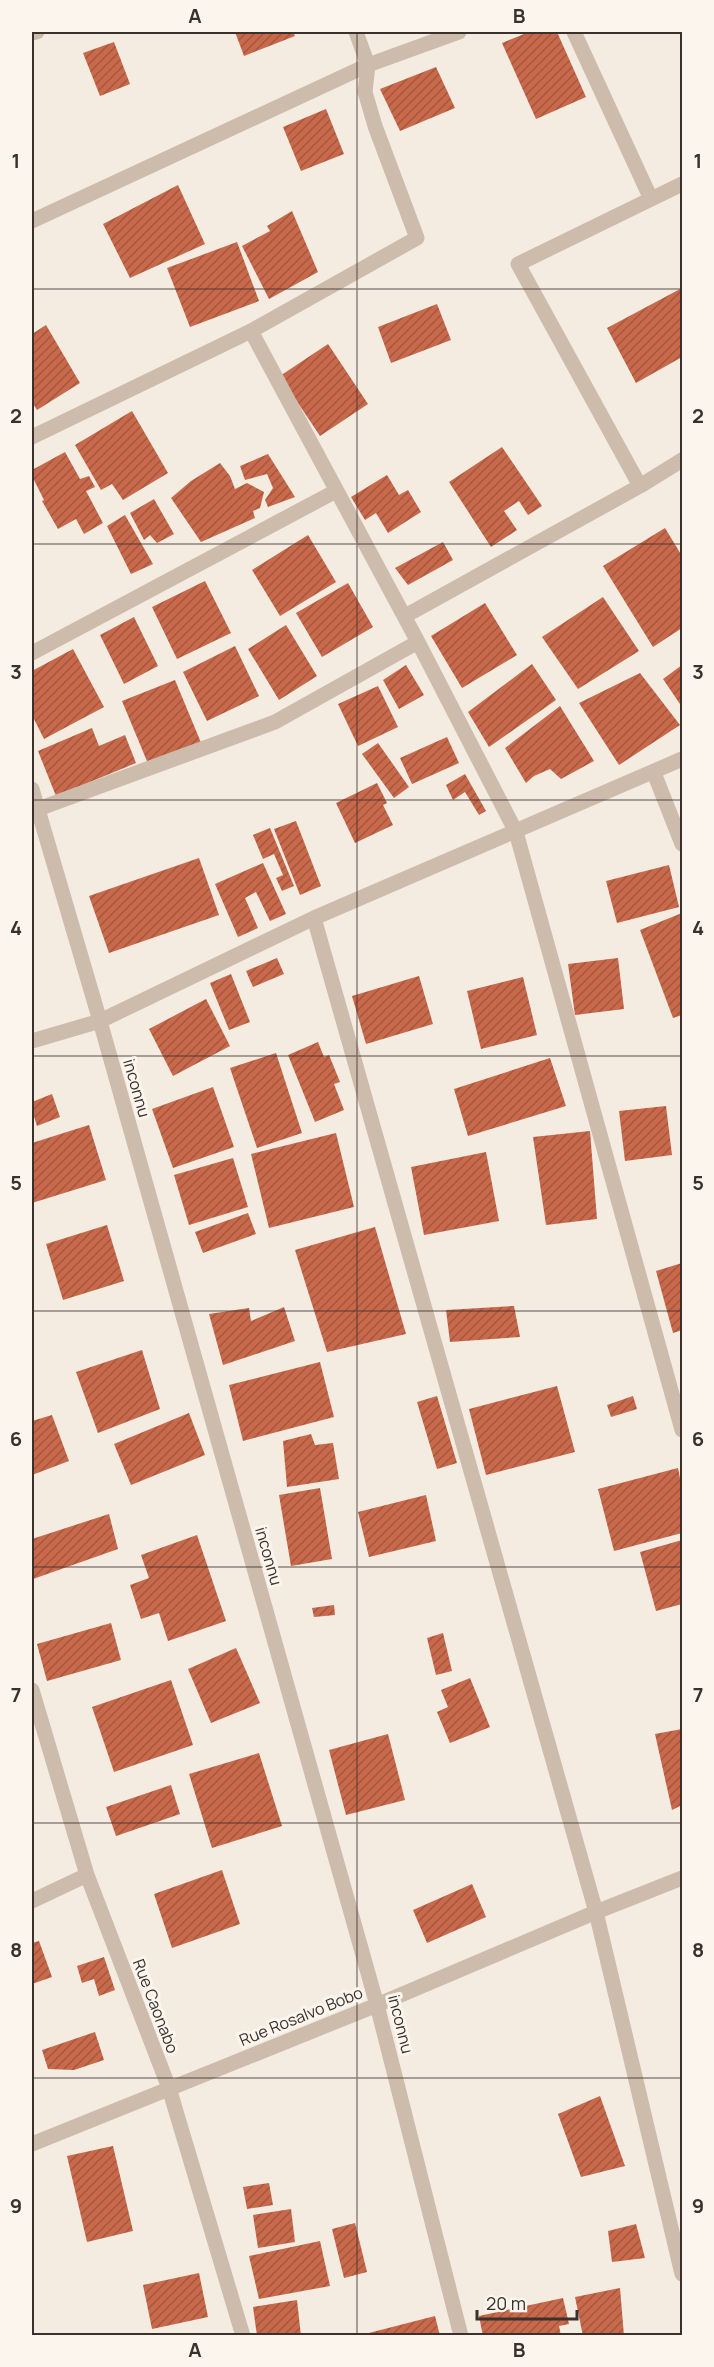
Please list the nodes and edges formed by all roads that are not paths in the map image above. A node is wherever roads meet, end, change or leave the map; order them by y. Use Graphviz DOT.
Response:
graph roads {
  1 [pos="37,32"];
  2 [pos="357,32"];
  3 [pos="459,32"];
  4 [pos="574,32"];
  5 [pos="32,33"];
  6 [pos="368,65"];
  7 [pos="682,184"];
  8 [pos="651,199"];
  9 [pos="32,221"];
  10 [pos="251,331"];
  11 [pos="32,436"];
  12 [pos="682,460"];
  13 [pos="640,486"];
  14 [pos="336,491"];
  15 [pos="405,616"];
  16 [pos="418,642"];
  17 [pos="32,652"];
  18 [pos="682,759"];
  19 [pos="654,773"];
  20 [pos="32,789"];
  21 [pos="38,809"];
  22 [pos="516,832"];
  23 [pos="682,844"];
  24 [pos="314,918"];
  25 [pos="100,1021"];
  26 [pos="32,1041"];
  27 [pos="682,1430"];
  28 [pos="32,1690"];
  29 [pos="87,1875"];
  30 [pos="682,1878"];
  31 [pos="32,1901"];
  32 [pos="596,1912"];
  33 [pos="377,2005"];
  34 [pos="169,2088"];
  35 [pos="32,2144"];
  36 [pos="682,2274"];
  37 [pos="243,2336"];
  38 [pos="461,2336"];
  1 -- 5 [label="street"];
  2 -- 6 [label="street"];
  3 -- 6 [label="street"];
  4 -- 8 [label="street"];
  6 -- 9 [label="street"];
  6 -- 10 [label="street"];
  7 -- 8 [label="street"];
  8 -- 13 [label="street"];
  10 -- 11 [label="street"];
  10 -- 14 [label="street"];
  12 -- 13 [label="street"];
  13 -- 15 [label="street"];
  14 -- 15 [label="street"];
  14 -- 17 [label="street"];
  15 -- 16 [label="street"];
  16 -- 21 [label="street"];
  16 -- 22 [label="street"];
  18 -- 19 [label="street"];
  19 -- 22 [label="street"];
  19 -- 23 [label="street"];
  20 -- 21 [label="street, inconnu"];
  21 -- 25 [label="street, inconnu"];
  22 -- 24 [label="street"];
  22 -- 27 [label="street"];
  24 -- 25 [label="street"];
  24 -- 32 [label="street"];
  25 -- 26 [label="street"];
  25 -- 33 [label="street, inconnu"];
  28 -- 29 [label="street, Rue Caonabo"];
  29 -- 31 [label="street"];
  29 -- 34 [label="street, Rue Caonabo"];
  30 -- 32 [label="street, Rue Rosalvo Bobo"];
  32 -- 33 [label="street, Rue Rosalvo Bobo"];
  32 -- 36 [label="street"];
  33 -- 34 [label="street, Rue Rosalvo Bobo"];
  33 -- 38 [label="street, inconnu"];
  34 -- 35 [label="street, Rue Rosalvo Bobo"];
  34 -- 37 [label="street, Rue Caonabo"];
}
